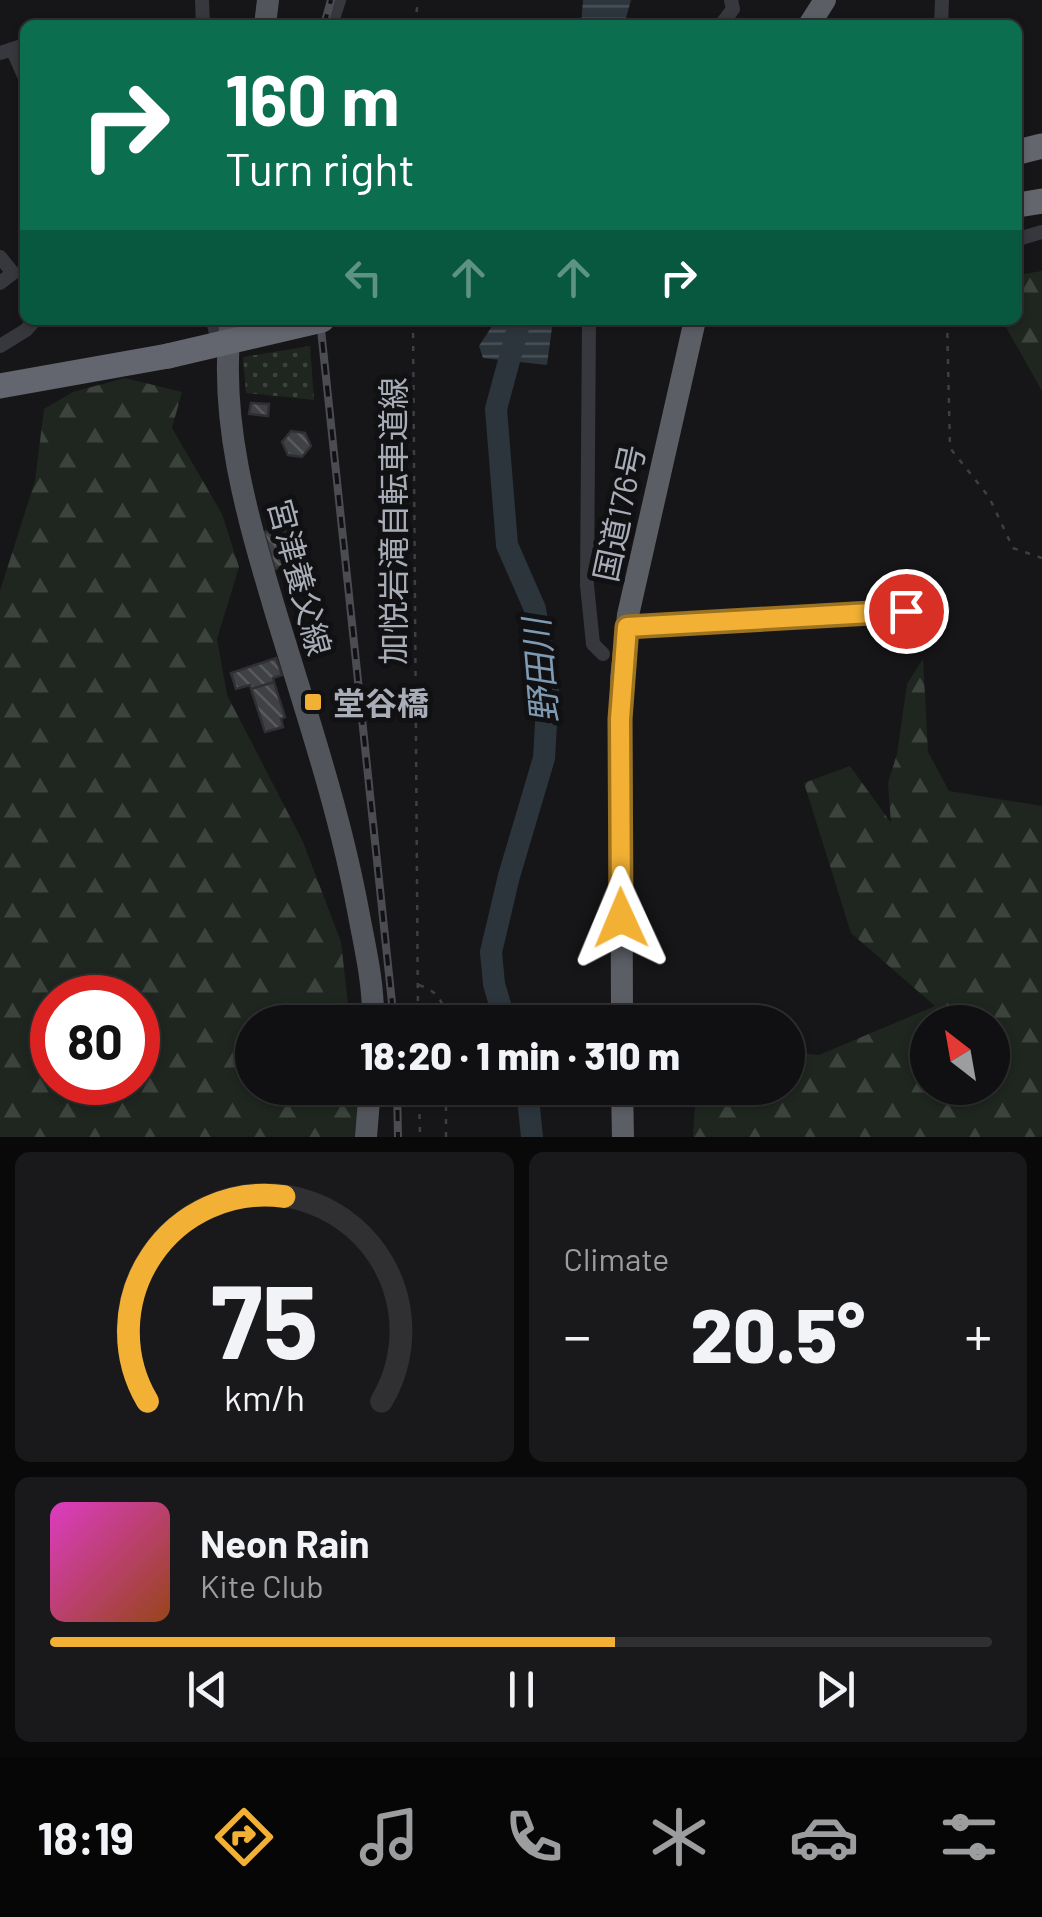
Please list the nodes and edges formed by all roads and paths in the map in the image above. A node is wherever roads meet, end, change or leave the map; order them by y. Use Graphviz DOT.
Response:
graph roads {
  1 [pos="0,257"];
  2 [pos="0,283"];
  3 [pos="30,325"];
  4 [pos="213,325"];
  5 [pos="230,325"];
  6 [pos="301,325"];
  7 [pos="412,325"];
  8 [pos="589,325"];
  9 [pos="694,325"];
  10 [pos="946,325"];
  11 [pos="0,346"];
  12 [pos="226,362"];
  13 [pos="0,386"];
  14 [pos="1042,558"];
  15 [pos="946,609"];
  16 [pos="627,627"];
  17 [pos="604,654"];
  18 [pos="418,984"];
  19 [pos="374,1005"];
  20 [pos="418,1005"];
  21 [pos="443,1005"];
  22 [pos="622,1005"];
  23 [pos="369,1105"];
  24 [pos="420,1105"];
  25 [pos="446,1105"];
  26 [pos="622,1105"];
  27 [pos="366,1137"];
  28 [pos="420,1137"];
  29 [pos="446,1137"];
  30 [pos="623,1137"];
  1 -- 2 [label="street"];
  3 -- 11 [label="street"];
  4 -- 12 [label="street"];
  5 -- 12 [label="main road, 宮津養父線"];
  6 -- 13 [label="highway, bridge"];
  7 -- 18 [label="path, 加悦岩滝自転車道線"];
  8 -- 17 [label="street"];
  9 -- 16 [label="highway, 国道176号"];
  10 -- 14 [label="path"];
  12 -- 19 [label="main road, 宮津養父線"];
  15 -- 16 [label="lane"];
  16 -- 22 [label="highway, 国道176号"];
  18 -- 20 [label="path, 加悦岩滝自転車道線"];
  18 -- 21 [label="path"];
  23 -- 27 [label="main road"];
  24 -- 28 [label="path"];
  25 -- 29 [label="path"];
  26 -- 30 [label="highway"];
}
